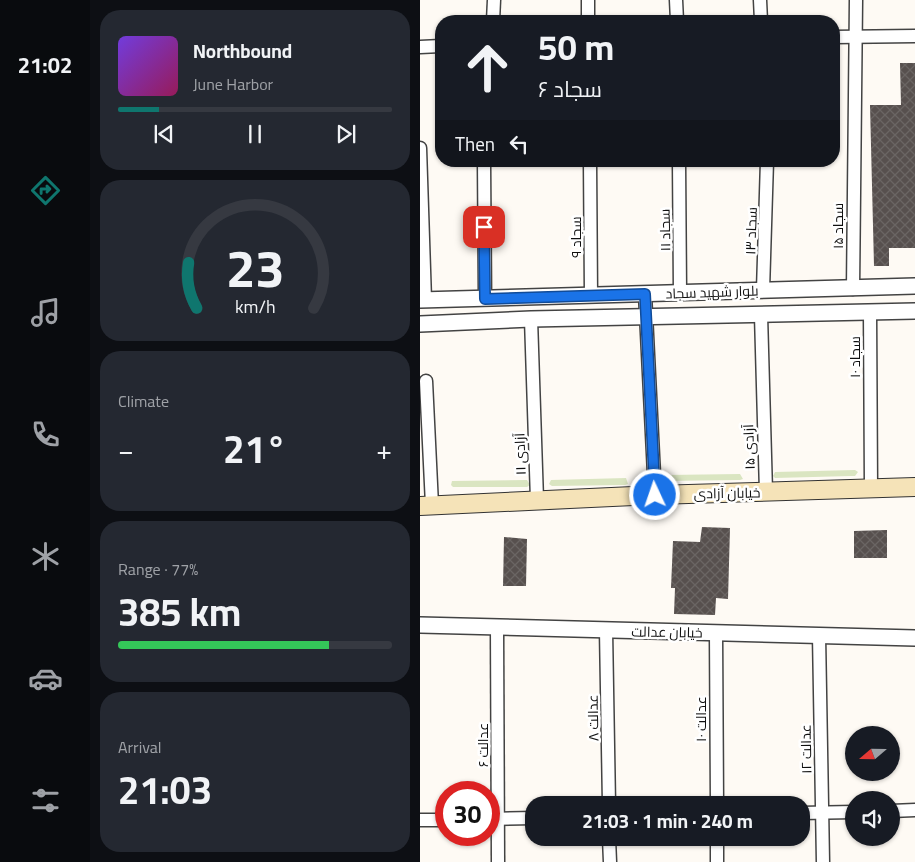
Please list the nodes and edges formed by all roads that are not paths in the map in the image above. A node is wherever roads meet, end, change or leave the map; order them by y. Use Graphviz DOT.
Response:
graph roads {
  1 [pos="494,0"];
  2 [pos="588,0"];
  3 [pos="676,0"];
  4 [pos="760,0"];
  5 [pos="856,0"];
  6 [pos="493,15"];
  7 [pos="588,15"];
  8 [pos="677,15"];
  9 [pos="761,15"];
  10 [pos="915,36"];
  11 [pos="840,37"];
  12 [pos="855,37"];
  13 [pos="435,46"];
  14 [pos="420,47"];
  15 [pos="420,148"];
  16 [pos="484,167"];
  17 [pos="590,167"];
  18 [pos="679,167"];
  19 [pos="767,167"];
  20 [pos="915,286"];
  21 [pos="853,289"];
  22 [pos="763,290"];
  23 [pos="680,292"];
  24 [pos="645,294"];
  25 [pos="591,296"];
  26 [pos="485,299"];
  27 [pos="422,300"];
  28 [pos="915,311"];
  29 [pos="870,312"];
  30 [pos="760,315"];
  31 [pos="646,317"];
  32 [pos="531,319"];
  33 [pos="420,324"];
  34 [pos="426,381"];
  35 [pos="915,487"];
  36 [pos="871,489"];
  37 [pos="766,492"];
  38 [pos="655,495"];
  39 [pos="536,500"];
  40 [pos="426,505"];
  41 [pos="420,626"];
  42 [pos="497,628"];
  43 [pos="606,630"];
  44 [pos="716,633"];
  45 [pos="819,635"];
  46 [pos="915,638"];
  47 [pos="494,781"];
  48 [pos="609,796"];
  49 [pos="717,796"];
  50 [pos="915,810"];
  51 [pos="900,811"];
  52 [pos="822,812"];
  53 [pos="845,812"];
  54 [pos="810,813"];
  55 [pos="525,818"];
  56 [pos="500,819"];
  57 [pos="420,820"];
  58 [pos="435,820"];
  59 [pos="496,846"];
  60 [pos="609,846"];
  61 [pos="717,846"];
  62 [pos="498,862"];
  63 [pos="610,862"];
  64 [pos="717,862"];
  65 [pos="823,862"];
  1 -- 6 [label="street"];
  2 -- 7 [label="street"];
  3 -- 8 [label="street"];
  4 -- 9 [label="street"];
  5 -- 12 [label="street, سجاد ۱۵"];
  10 -- 12 [label="street"];
  11 -- 12 [label="street"];
  12 -- 21 [label="street, سجاد ۱۵"];
  13 -- 14 [label="street"];
  15 -- 27 [label="street"];
  16 -- 26 [label="street"];
  17 -- 25 [label="street, سجاد ۹"];
  18 -- 23 [label="street, سجاد ۱۱"];
  19 -- 22 [label="street, سجاد ۱۳"];
  20 -- 21 [label="street, بلوار شهید سجاد"];
  21 -- 22 [label="street, بلوار شهید سجاد"];
  22 -- 23 [label="street, بلوار شهید سجاد"];
  23 -- 24 [label="street, بلوار شهید سجاد"];
  24 -- 25 [label="street, بلوار شهید سجاد"];
  24 -- 31 [label="street"];
  25 -- 26 [label="street, بلوار شهید سجاد"];
  26 -- 27 [label="street, بلوار شهید سجاد"];
  28 -- 29 [label="street, بلوار شهید سجاد"];
  29 -- 30 [label="street, بلوار شهید سجاد"];
  29 -- 36 [label="street, سجاد ۱۰"];
  30 -- 31 [label="street, بلوار شهید سجاد"];
  30 -- 37 [label="street, آزادی ۱۵"];
  31 -- 32 [label="street, بلوار شهید سجاد"];
  31 -- 38 [label="street"];
  32 -- 33 [label="street, بلوار شهید سجاد"];
  32 -- 39 [label="street, آزادی ۱۱"];
  34 -- 40 [label="street"];
  35 -- 36 [label="main road, خیابان آزادی"];
  36 -- 37 [label="main road, خیابان آزادی"];
  37 -- 38 [label="main road, خیابان آزادی"];
  38 -- 39 [label="main road, خیابان آزادی"];
  39 -- 40 [label="main road, خیابان آزادی"];
  41 -- 42 [label="street, خیابان عدالت"];
  42 -- 43 [label="street, خیابان عدالت"];
  42 -- 47 [label="street, عدالت ۶"];
  43 -- 44 [label="street, خیابان عدالت"];
  43 -- 48 [label="street, عدالت ۸"];
  44 -- 45 [label="street, خیابان عدالت"];
  44 -- 49 [label="street, عدالت ۱۰"];
  45 -- 46 [label="street, خیابان عدالت"];
  45 -- 52 [label="street, عدالت ۱۲"];
  50 -- 51 [label="street"];
  52 -- 53 [label="street"];
  52 -- 54 [label="street"];
  52 -- 65 [label="street, عدالت ۱۲"];
  55 -- 56 [label="street"];
  57 -- 58 [label="street"];
  59 -- 62 [label="street, عدالت ۶"];
  60 -- 63 [label="street"];
  61 -- 64 [label="street"];
}
